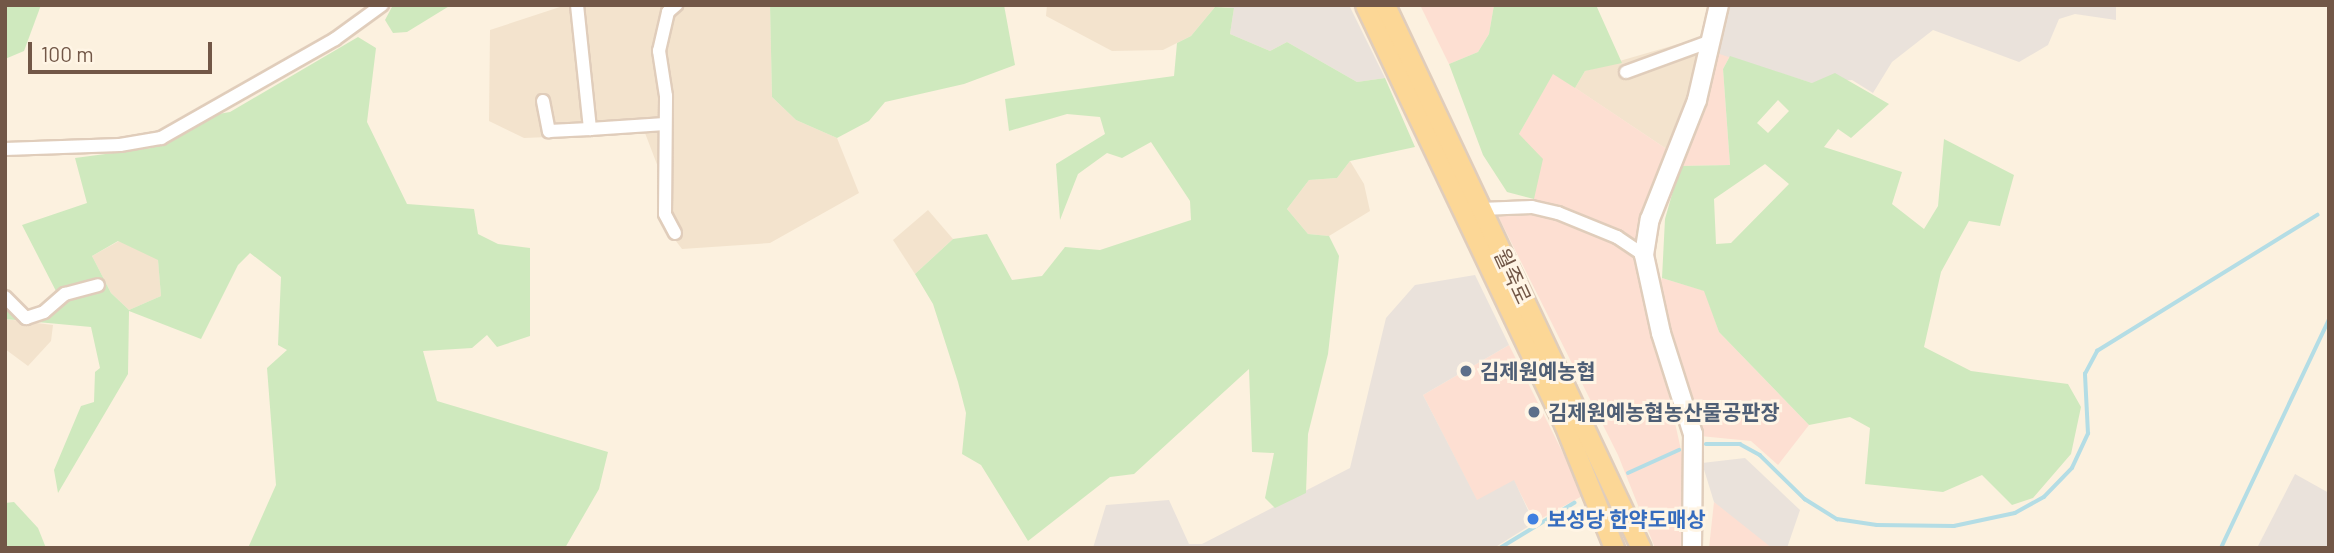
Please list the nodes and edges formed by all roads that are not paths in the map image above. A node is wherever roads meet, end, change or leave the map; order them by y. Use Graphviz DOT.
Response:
graph roads {
  1 [pos="382,5"];
  2 [pos="577,5"];
  3 [pos="676,5"];
  4 [pos="1365,5"];
  5 [pos="1385,5"];
  6 [pos="1719,5"];
  7 [pos="1710,41"];
  8 [pos="1626,72"];
  9 [pos="542,102"];
  10 [pos="665,124"];
  11 [pos="590,130"];
  12 [pos="5,149"];
  13 [pos="1481,209"];
  14 [pos="675,233"];
  15 [pos="1644,255"];
  16 [pos="97,285"];
  17 [pos="5,297"];
  18 [pos="1614,548"];
  19 [pos="1640,548"];
  20 [pos="1692,548"];
  1 -- 12 [label="street"];
  2 -- 11 [label="street"];
  3 -- 10 [label="street"];
  4 -- 18 [label="main road, 월죽로"];
  5 -- 13 [label="main road, 월죽로"];
  6 -- 7 [label="street"];
  7 -- 8 [label="street"];
  7 -- 15 [label="street"];
  9 -- 11 [label="street"];
  10 -- 11 [label="street"];
  10 -- 14 [label="street"];
  13 -- 15 [label="street"];
  13 -- 19 [label="main road, 월죽로"];
  15 -- 20 [label="street"];
  16 -- 17 [label="street"];
}
